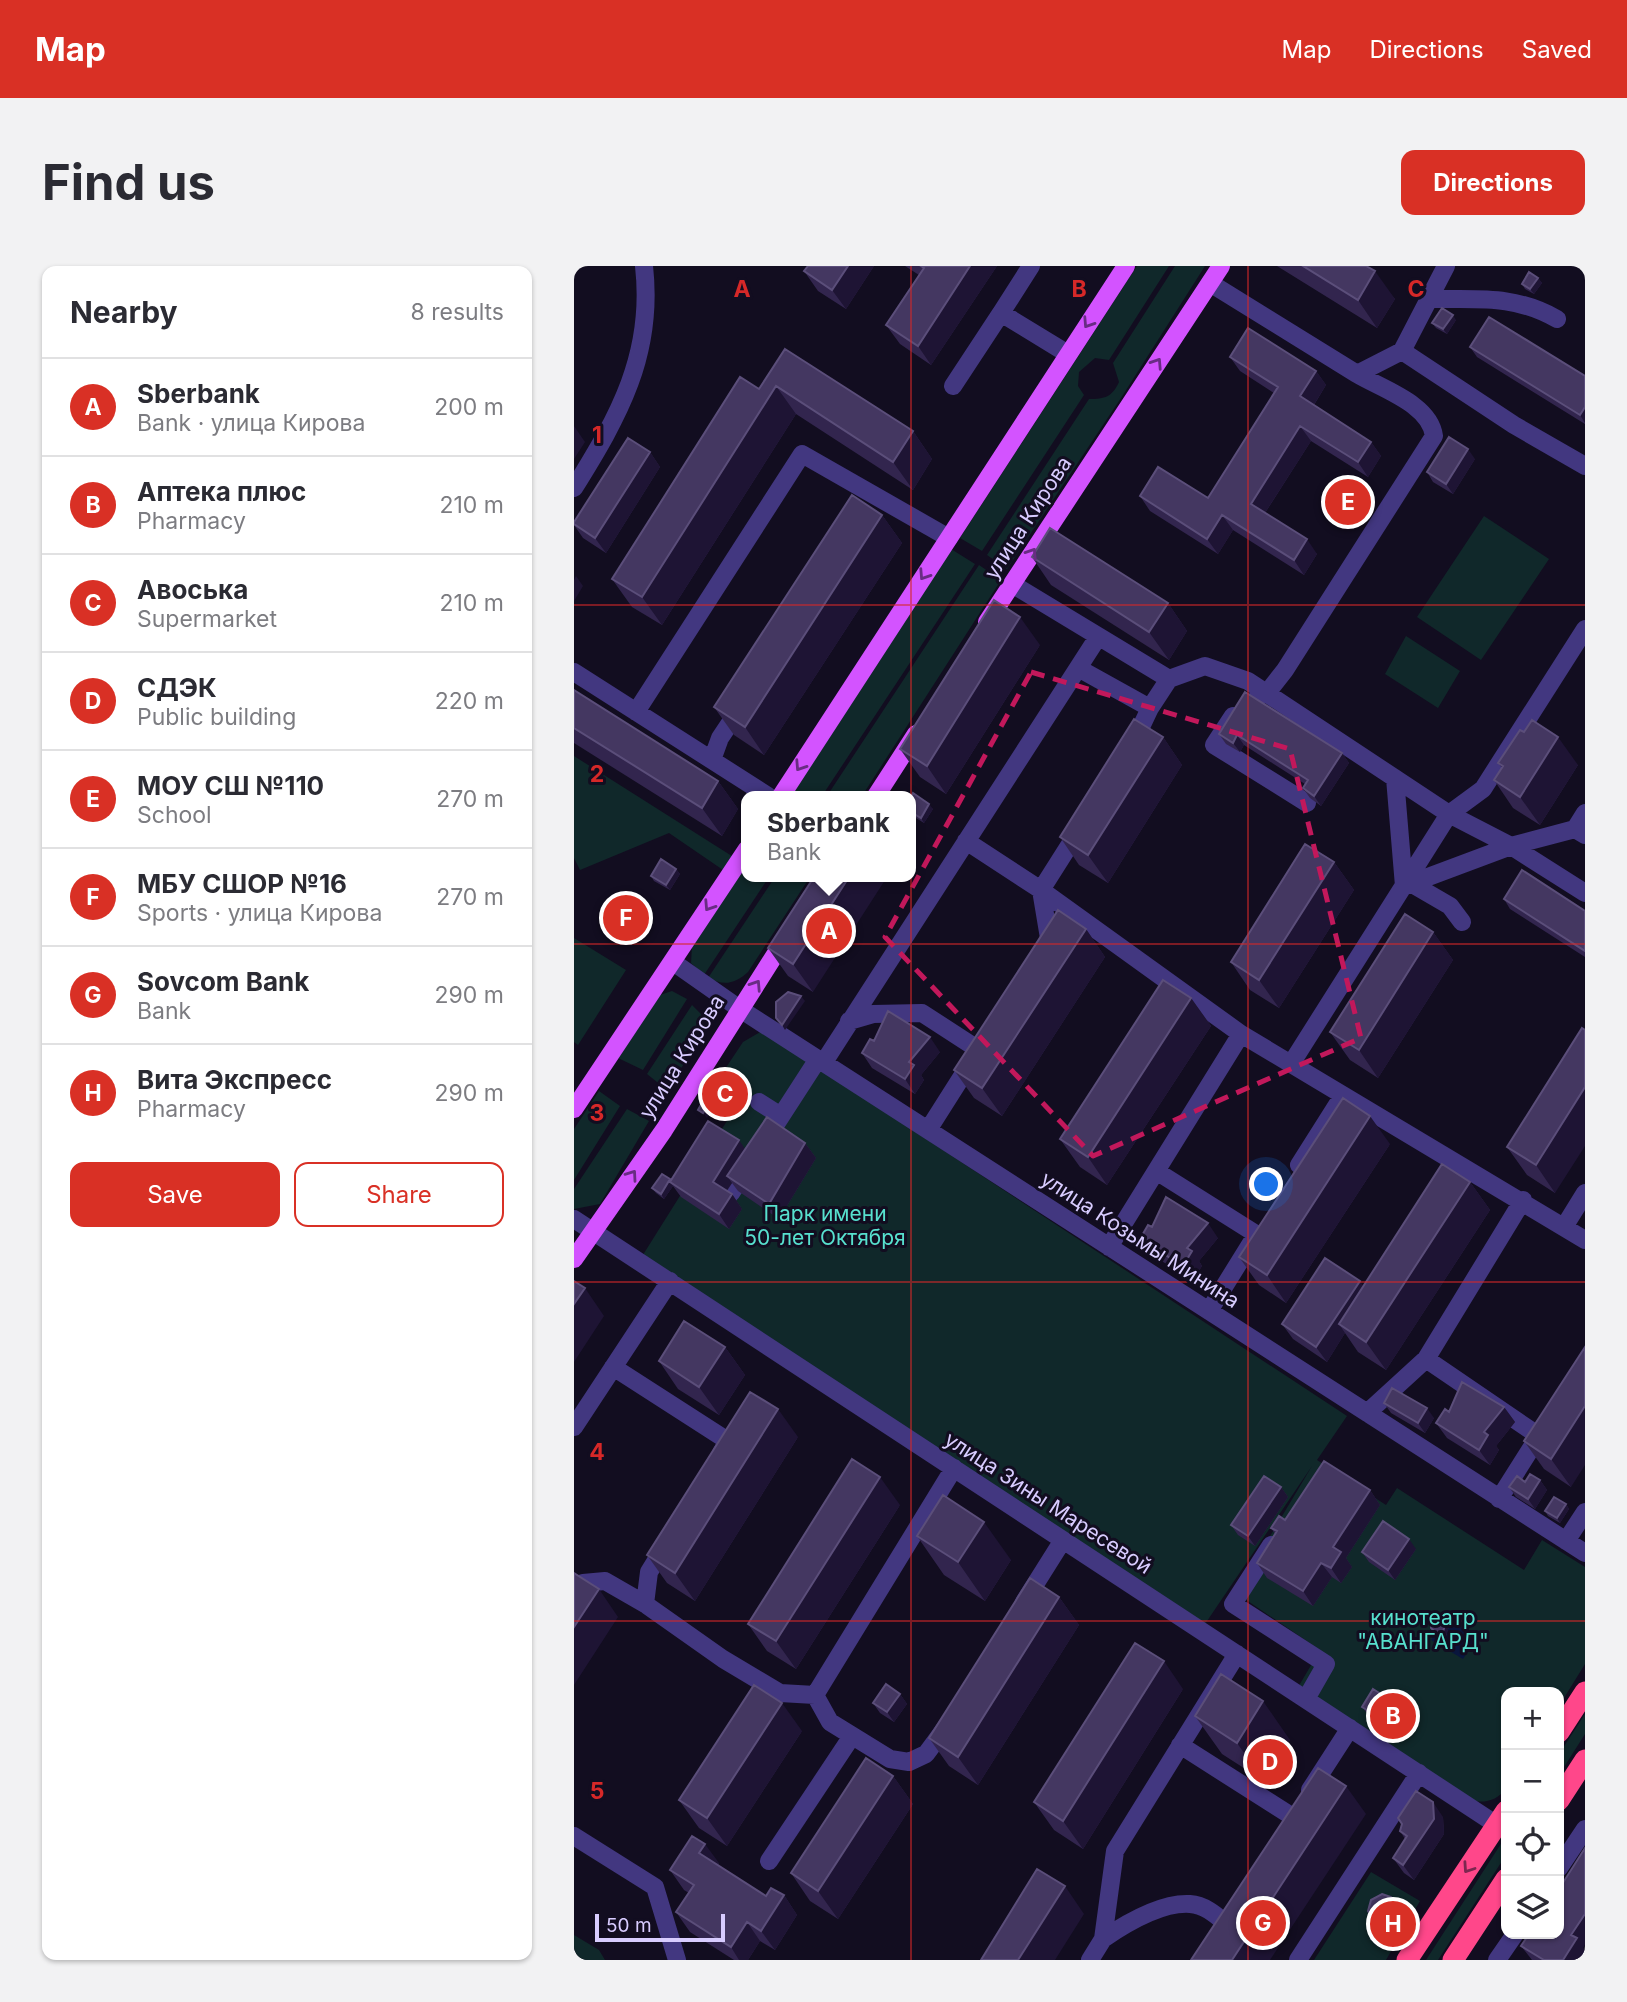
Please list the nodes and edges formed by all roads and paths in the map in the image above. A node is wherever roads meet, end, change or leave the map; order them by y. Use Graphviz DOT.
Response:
graph roads {
  1 [pos="644,266"];
  2 [pos="1031,266"];
  3 [pos="1126,266"];
  4 [pos="1221,266"];
  5 [pos="1446,266"];
  6 [pos="1210,283"];
  7 [pos="1428,299"];
  8 [pos="1001,313"];
  9 [pos="1557,319"];
  10 [pos="1402,351"];
  11 [pos="1068,354"];
  12 [pos="1357,374"];
  13 [pos="953,386"];
  14 [pos="1585,466"];
  15 [pos="574,488"];
  16 [pos="949,538"];
  17 [pos="1012,584"];
  18 [pos="1585,628"];
  19 [pos="1098,637"];
  20 [pos="974,643"];
  21 [pos="1079,668"];
  22 [pos="574,671"];
  23 [pos="1169,679"];
  24 [pos="750,693"];
  25 [pos="1267,693"];
  26 [pos="1150,708"];
  27 [pos="636,712"];
  28 [pos="929,714"];
  29 [pos="1126,756"];
  30 [pos="712,760"];
  31 [pos="1395,778"];
  32 [pos="760,791"];
  33 [pos="784,791"];
  34 [pos="879,791"];
  35 [pos="1307,803"];
  36 [pos="1091,812"];
  37 [pos="1449,814"];
  38 [pos="1582,826"];
  39 [pos="966,841"];
  40 [pos="1511,846"];
  41 [pos="741,858"];
  42 [pos="1408,883"];
  43 [pos="1041,890"];
  44 [pos="1585,893"];
  45 [pos="796,922"];
  46 [pos="1462,922"];
  47 [pos="673,962"];
  48 [pos="1036,965"];
  49 [pos="740,1009"];
  50 [pos="849,1021"];
  51 [pos="993,1029"];
  52 [pos="1241,1034"];
  53 [pos="979,1050"];
  54 [pos="821,1060"];
  55 [pos="1291,1064"];
  56 [pos="1342,1097"];
  57 [pos="759,1102"];
  58 [pos="574,1109"];
  59 [pos="781,1116"];
  60 [pos="928,1130"];
  61 [pos="1156,1171"];
  62 [pos="1292,1177"];
  63 [pos="731,1193"];
  64 [pos="1585,1193"];
  65 [pos="1522,1200"];
  66 [pos="574,1219"];
  67 [pos="1564,1227"];
  68 [pos="593,1231"];
  69 [pos="1585,1240"];
  70 [pos="1109,1247"];
  71 [pos="574,1259"];
  72 [pos="670,1281"];
  73 [pos="1209,1311"];
  74 [pos="1426,1359"];
  75 [pos="613,1367"];
  76 [pos="1367,1413"];
  77 [pos="1552,1415"];
  78 [pos="574,1427"];
  79 [pos="1539,1436"];
  80 [pos="714,1465"];
  81 [pos="954,1468"];
  82 [pos="1499,1499"];
  83 [pos="1585,1512"];
  84 [pos="678,1525"];
  85 [pos="1278,1534"];
  86 [pos="1063,1540"];
  87 [pos="1566,1541"];
  88 [pos="1585,1553"];
  89 [pos="574,1598"];
  90 [pos="645,1604"];
  91 [pos="1012,1622"];
  92 [pos="1237,1654"];
  93 [pos="1585,1692"];
  94 [pos="815,1695"];
  95 [pos="1306,1699"];
  96 [pos="954,1715"];
  97 [pos="1564,1724"];
  98 [pos="1350,1728"];
  99 [pos="852,1736"];
  100 [pos="1180,1745"];
  101 [pos="1585,1760"];
  102 [pos="1419,1773"];
  103 [pos="1579,1783"];
  104 [pos="1564,1796"];
  105 [pos="1501,1817"];
  106 [pos="1501,1819"];
  107 [pos="1585,1829"];
  108 [pos="574,1836"];
  109 [pos="1564,1860"];
  110 [pos="769,1861"];
  111 [pos="1501,1887"];
  112 [pos="1237,1902"];
  113 [pos="1224,1922"];
  114 [pos="1102,1939"];
  115 [pos="1512,1939"];
  116 [pos="1210,1941"];
  117 [pos="677,1960"];
  118 [pos="1090,1960"];
  119 [pos="1297,1960"];
  120 [pos="1407,1960"];
  121 [pos="1453,1960"];
  122 [pos="1497,1960"];
  1 -- 15 [label="street"];
  2 -- 8 [label="street"];
  3 -- 11 [label="main road, one-way"];
  4 -- 6 [label="main road, улица Кирова"];
  5 -- 7 [label="street"];
  6 -- 12 [label="street"];
  17 -- 6 [label="main road, улица Кирова, one-way"];
  7 -- 9 [label="street"];
  7 -- 10 [label="street"];
  8 -- 11 [label="street"];
  8 -- 13 [label="street"];
  10 -- 12 [label="street"];
  10 -- 14 [label="street"];
  11 -- 16 [label="main road"];
  12 -- 25 [label="street"];
  16 -- 27 [label="street"];
  16 -- 33 [label="main road, one-way"];
  17 -- 19 [label="street"];
  17 -- 20 [label="main road, улица Кирова"];
  18 -- 37 [label="street"];
  19 -- 21 [label="street"];
  19 -- 23 [label="street"];
  21 -- 26 [label="street"];
  21 -- 39 [label="street"];
  22 -- 27 [label="street"];
  23 -- 25 [label="street"];
  23 -- 26 [label="street"];
  24 -- 30 [label="street"];
  25 -- 31 [label="street"];
  25 -- 35 [label="street"];
  26 -- 29 [label="street"];
  27 -- 30 [label="street"];
  28 -- 34 [label="main road"];
  30 -- 32 [label="street"];
  31 -- 37 [label="street"];
  31 -- 42 [label="street"];
  36 -- 43 [label="street"];
  37 -- 40 [label="street"];
  37 -- 42 [label="street"];
  38 -- 40 [label="street"];
  39 -- 43 [label="street"];
  39 -- 50 [label="street"];
  40 -- 42 [label="street"];
  40 -- 44 [label="street"];
  41 -- 47 [label="main road, one-way"];
  42 -- 46 [label="street"];
  42 -- 55 [label="street"];
  43 -- 48 [label="street"];
  43 -- 52 [label="street"];
  49 -- 45 [label="main road, улица Кирова, one-way"];
  47 -- 49 [label="street, улица Козьмы Минина"];
  47 -- 58 [label="main road"];
  49 -- 54 [label="street, улица Козьмы Минина"];
  68 -- 49 [label="main road, улица Кирова, one-way"];
  50 -- 53 [label="street"];
  50 -- 54 [label="street"];
  51 -- 53 [label="street"];
  52 -- 55 [label="street"];
  52 -- 61 [label="street"];
  53 -- 60 [label="street"];
  54 -- 59 [label="street"];
  54 -- 60 [label="street, улица Козьмы Минина"];
  55 -- 56 [label="street"];
  56 -- 62 [label="street"];
  56 -- 65 [label="street"];
  57 -- 59 [label="street"];
  59 -- 63 [label="street"];
  60 -- 70 [label="street, улица Козьмы Минина"];
  61 -- 70 [label="street"];
  61 -- 73 [label="street"];
  64 -- 67 [label="street"];
  65 -- 67 [label="street"];
  65 -- 74 [label="street"];
  66 -- 68 [label="street, улица Зины Маресевой"];
  67 -- 69 [label="street"];
  68 -- 71 [label="main road, улица Кирова"];
  68 -- 72 [label="street, улица Зины Маресевой"];
  70 -- 73 [label="street, улица Козьмы Минина"];
  72 -- 75 [label="street"];
  72 -- 81 [label="street, улица Зины Маресевой"];
  73 -- 76 [label="street, улица Козьмы Минина"];
  74 -- 76 [label="street"];
  74 -- 79 [label="street"];
  75 -- 78 [label="street"];
  75 -- 80 [label="street"];
  76 -- 82 [label="street, улица Козьмы Минина"];
  77 -- 79 [label="street"];
  79 -- 82 [label="street"];
  81 -- 86 [label="street, улица Зины Маресевой"];
  81 -- 94 [label="street"];
  82 -- 87 [label="street, улица Козьмы Минина"];
  83 -- 87 [label="street"];
  84 -- 90 [label="street"];
  85 -- 95 [label="street"];
  86 -- 91 [label="street"];
  86 -- 92 [label="street, улица Зины Маресевой"];
  87 -- 88 [label="street, улица Козьмы Минина"];
  89 -- 90 [label="street"];
  90 -- 94 [label="street"];
  92 -- 95 [label="street, улица Зины Маресевой"];
  92 -- 100 [label="street"];
  93 -- 97 [label="highway"];
  94 -- 99 [label="street"];
  95 -- 98 [label="street, улица Зины Маресевой"];
  96 -- 99 [label="street"];
  98 -- 100 [label="street"];
  98 -- 102 [label="street, улица Зины Маресевой"];
  99 -- 110 [label="street"];
  100 -- 114 [label="street"];
  101 -- 103 [label="highway"];
  102 -- 105 [label="street, улица Зины Маресевой"];
  102 -- 119 [label="street"];
  103 -- 104 [label="highway"];
  106 -- 120 [label="highway, one-way"];
  107 -- 109 [label="street"];
  108 -- 117 [label="street"];
  111 -- 121 [label="highway"];
  112 -- 113 [label="street"];
  113 -- 114 [label="street"];
  113 -- 116 [label="street"];
  114 -- 118 [label="street"];
  115 -- 122 [label="street"];
}
